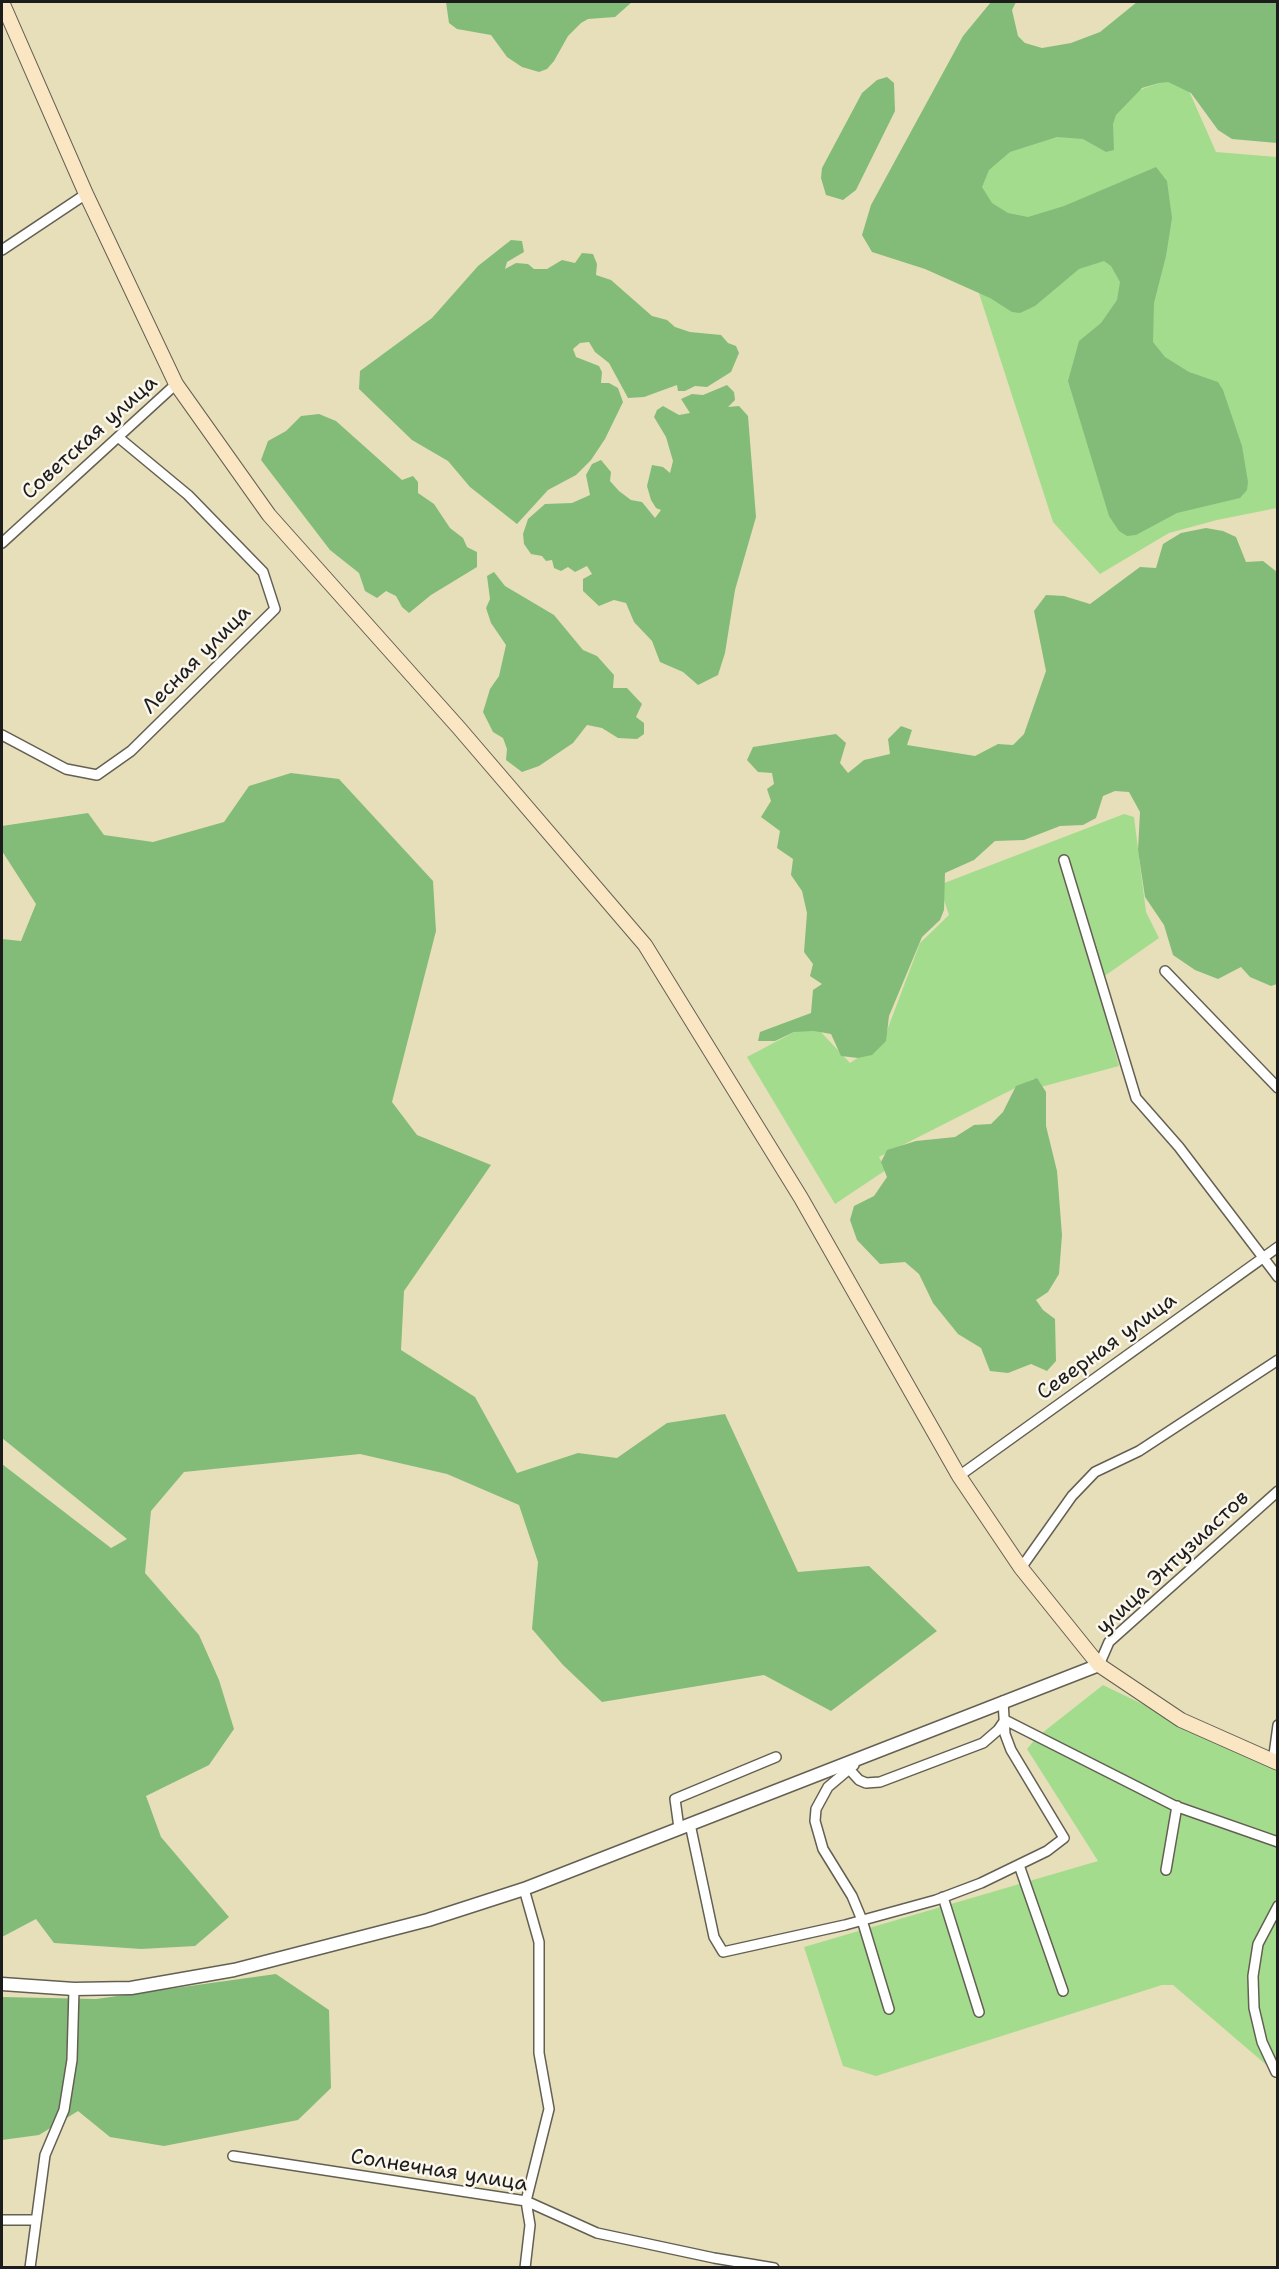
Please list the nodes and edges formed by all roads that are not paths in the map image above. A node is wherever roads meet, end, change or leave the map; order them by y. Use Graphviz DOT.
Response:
graph roads {
  1 [pos="2,2"];
  2 [pos="86,194"];
  3 [pos="2,250"];
  4 [pos="176,384"];
  5 [pos="118,437"];
  6 [pos="2,543"];
  7 [pos="2,735"];
  8 [pos="1064,860"];
  9 [pos="1165,970"];
  10 [pos="1278,1088"];
  11 [pos="1278,1247"];
  12 [pos="1264,1256"];
  13 [pos="1278,1277"];
  14 [pos="1278,1360"];
  15 [pos="959,1476"];
  16 [pos="1278,1491"];
  17 [pos="1021,1568"];
  18 [pos="1099,1665"];
  19 [pos="1003,1701"];
  20 [pos="1005,1720"];
  21 [pos="1278,1725"];
  22 [pos="865,1756"];
  23 [pos="776,1757"];
  24 [pos="1275,1762"];
  25 [pos="849,1768"];
  26 [pos="1177,1806"];
  27 [pos="685,1826"];
  28 [pos="1278,1842"];
  29 [pos="1019,1865"];
  30 [pos="1166,1870"];
  31 [pos="524,1889"];
  32 [pos="943,1897"];
  33 [pos="1278,1906"];
  34 [pos="862,1920"];
  35 [pos="2,1984"];
  36 [pos="74,1989"];
  37 [pos="1063,1991"];
  38 [pos="889,2009"];
  39 [pos="979,2012"];
  40 [pos="1276,2072"];
  41 [pos="233,2156"];
  42 [pos="526,2201"];
  43 [pos="2,2220"];
  44 [pos="36,2220"];
  45 [pos="30,2268"];
  46 [pos="525,2268"];
  47 [pos="774,2268"];
  1 -- 2 [label="main road"];
  2 -- 3 [label="street"];
  2 -- 4 [label="main road"];
  4 -- 5 [label="street, Советская улица"];
  4 -- 15 [label="main road"];
  5 -- 6 [label="street, Советская улица"];
  5 -- 7 [label="street, Лесная улица"];
  8 -- 12 [label="street"];
  9 -- 10 [label="street"];
  11 -- 12 [label="street, Северная улица"];
  12 -- 13 [label="street"];
  12 -- 15 [label="street, Северная улица"];
  14 -- 17 [label="street"];
  15 -- 17 [label="main road"];
  16 -- 18 [label="street, улица Энтузиастов"];
  17 -- 18 [label="main road"];
  18 -- 19 [label="street"];
  18 -- 24 [label="main road"];
  19 -- 20 [label="street"];
  19 -- 22 [label="street"];
  20 -- 25 [label="street"];
  20 -- 26 [label="street"];
  20 -- 29 [label="street"];
  21 -- 24 [label="street"];
  22 -- 25 [label="street"];
  22 -- 27 [label="street"];
  23 -- 27 [label="street"];
  25 -- 34 [label="street"];
  26 -- 28 [label="street"];
  26 -- 30 [label="street"];
  27 -- 31 [label="street"];
  27 -- 34 [label="street"];
  29 -- 32 [label="street"];
  29 -- 37 [label="street"];
  31 -- 36 [label="street"];
  31 -- 42 [label="street"];
  32 -- 34 [label="street"];
  32 -- 39 [label="street"];
  33 -- 40 [label="street"];
  34 -- 38 [label="street"];
  35 -- 36 [label="street"];
  36 -- 44 [label="street"];
  41 -- 42 [label="street, Солнечная улица"];
  42 -- 46 [label="street"];
  42 -- 47 [label="street, Солнечная улица"];
  43 -- 44 [label="street"];
  44 -- 45 [label="street"];
}
